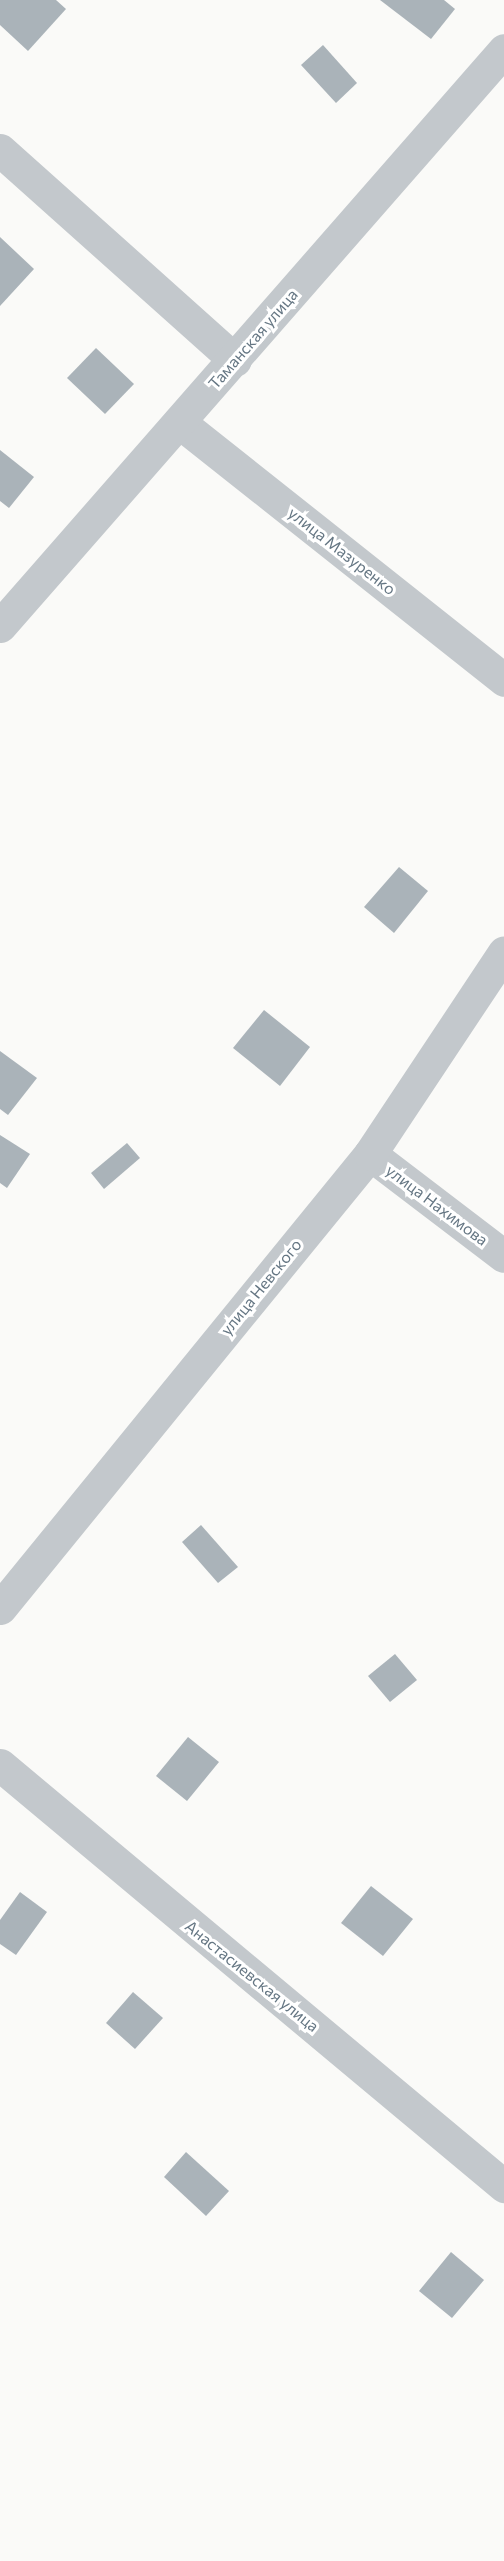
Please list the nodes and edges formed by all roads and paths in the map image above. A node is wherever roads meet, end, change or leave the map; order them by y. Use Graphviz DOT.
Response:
graph roads {
  1 [pos="504,50"];
  2 [pos="0,150"];
  3 [pos="235,360"];
  4 [pos="179,422"];
  5 [pos="0,626"];
  6 [pos="504,680"];
  7 [pos="504,952"];
  8 [pos="370,1154"];
  9 [pos="504,1256"];
  10 [pos="0,1608"];
  11 [pos="0,1765"];
  12 [pos="504,2186"];
  1 -- 3 [label="street, Таманская улица"];
  2 -- 3 [label="street"];
  3 -- 4 [label="street, Таманская улица"];
  4 -- 5 [label="street, Таманская улица"];
  4 -- 6 [label="street, улица Мазуренко"];
  7 -- 8 [label="street, улица Невского"];
  8 -- 9 [label="street, улица Нахимова"];
  8 -- 10 [label="street, улица Невского"];
  11 -- 12 [label="street, Анастасиевская улица"];
}
